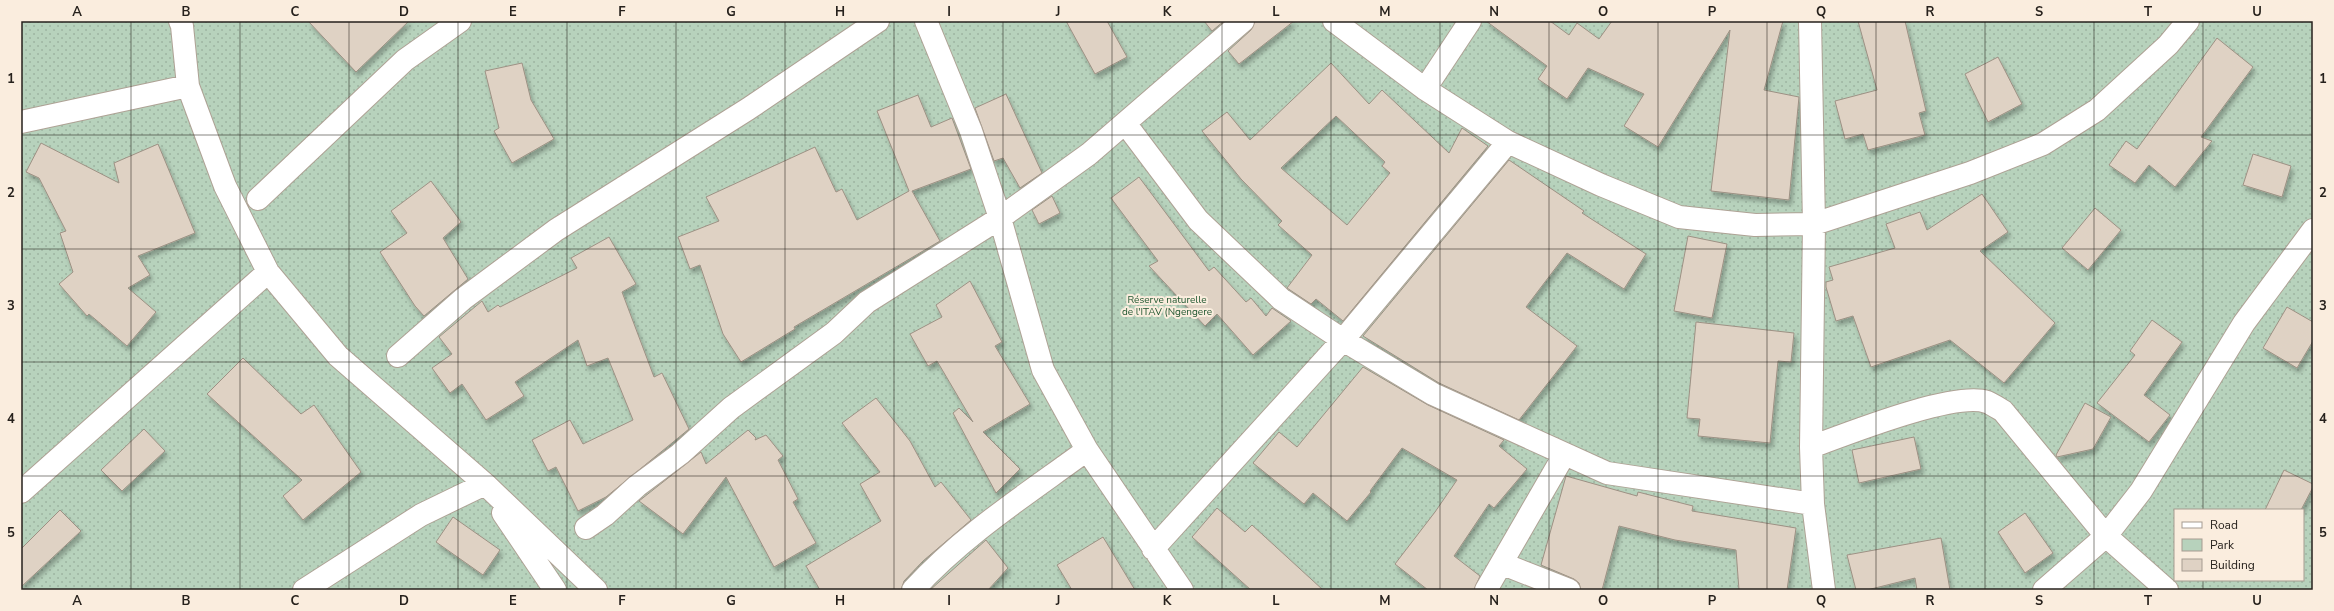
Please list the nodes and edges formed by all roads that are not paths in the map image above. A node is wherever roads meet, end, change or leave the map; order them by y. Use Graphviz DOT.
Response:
graph roads {
  1 [pos="180,21"];
  2 [pos="460,21"];
  3 [pos="878,21"];
  4 [pos="926,21"];
  5 [pos="1243,21"];
  6 [pos="1334,21"];
  7 [pos="1470,21"];
  8 [pos="1810,21"];
  9 [pos="2188,21"];
  10 [pos="188,86"];
  11 [pos="1425,89"];
  12 [pos="21,122"];
  13 [pos="1125,123"];
  14 [pos="1508,142"];
  15 [pos="258,199"];
  16 [pos="1000,218"];
  17 [pos="1814,224"];
  18 [pos="2313,230"];
  19 [pos="268,272"];
  20 [pos="1343,340"];
  21 [pos="398,356"];
  22 [pos="1811,447"];
  23 [pos="1087,450"];
  24 [pos="1564,455"];
  25 [pos="485,484"];
  26 [pos="21,492"];
  27 [pos="1814,504"];
  28 [pos="586,528"];
  29 [pos="2106,536"];
  30 [pos="1153,549"];
  31 [pos="1503,564"];
  32 [pos="304,590"];
  33 [pos="555,590"];
  34 [pos="596,590"];
  35 [pos="913,590"];
  36 [pos="1182,590"];
  37 [pos="1486,590"];
  38 [pos="1569,590"];
  39 [pos="1824,590"];
  40 [pos="2044,590"];
  41 [pos="2167,590"];
  1 -- 10 [label="street"];
  2 -- 15 [label="street"];
  3 -- 21 [label="street"];
  4 -- 16 [label="street"];
  5 -- 13 [label="street"];
  6 -- 11 [label="street"];
  7 -- 11 [label="street"];
  8 -- 17 [label="street"];
  9 -- 17 [label="street"];
  10 -- 12 [label="street"];
  10 -- 19 [label="street"];
  11 -- 14 [label="street"];
  13 -- 16 [label="street"];
  13 -- 20 [label="street"];
  14 -- 17 [label="street"];
  14 -- 20 [label="street"];
  16 -- 23 [label="street"];
  16 -- 28 [label="street"];
  17 -- 22 [label="street"];
  18 -- 29 [label="street"];
  19 -- 25 [label="street"];
  19 -- 26 [label="street"];
  20 -- 24 [label="street"];
  20 -- 30 [label="street"];
  22 -- 27 [label="street"];
  22 -- 29 [label="street"];
  23 -- 30 [label="street"];
  23 -- 35 [label="street"];
  24 -- 27 [label="street"];
  24 -- 31 [label="street"];
  25 -- 32 [label="street"];
  25 -- 33 [label="street"];
  25 -- 34 [label="street"];
  27 -- 39 [label="street"];
  29 -- 40 [label="street"];
  29 -- 41 [label="street"];
  30 -- 36 [label="street"];
  31 -- 37 [label="street"];
  31 -- 38 [label="street"];
}
